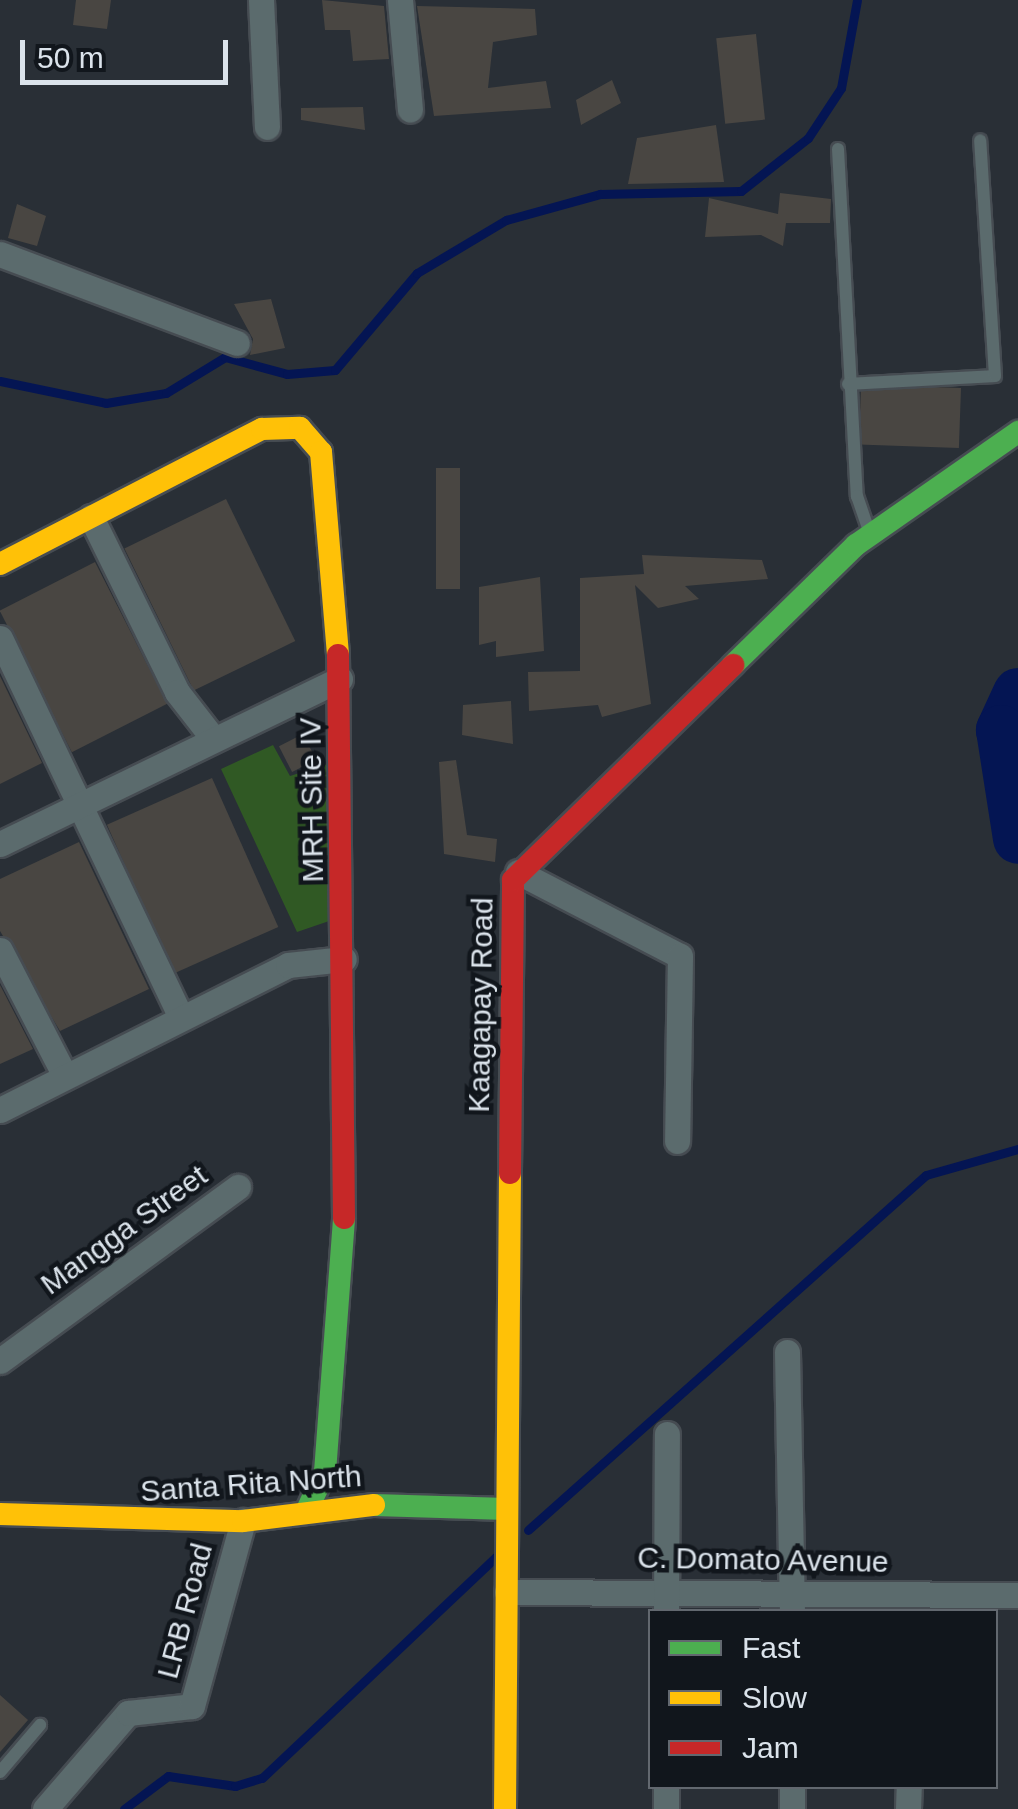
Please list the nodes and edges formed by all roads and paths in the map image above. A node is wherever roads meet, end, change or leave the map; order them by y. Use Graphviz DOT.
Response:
graph roads {
  1 [pos="261,0"];
  2 [pos="400,0"];
  3 [pos="410,110"];
  4 [pos="267,127"];
  5 [pos="980,140"];
  6 [pos="838,149"];
  7 [pos="0,254"];
  8 [pos="237,343"];
  9 [pos="848,384"];
  10 [pos="1018,432"];
  11 [pos="91,518"];
  12 [pos="870,535"];
  13 [pos="0,564"];
  14 [pos="0,638"];
  15 [pos="340,679"];
  16 [pos="212,737"];
  17 [pos="82,801"];
  18 [pos="0,844"];
  19 [pos="518,872"];
  20 [pos="0,950"];
  21 [pos="344,959"];
  22 [pos="181,1018"];
  23 [pos="64,1076"];
  24 [pos="0,1110"];
  25 [pos="677,1141"];
  26 [pos="238,1187"];
  27 [pos="787,1352"];
  28 [pos="0,1362"];
  29 [pos="667,1434"];
  30 [pos="308,1508"];
  31 [pos="508,1509"];
  32 [pos="0,1514"];
  33 [pos="243,1521"];
  34 [pos="507,1592"];
  35 [pos="1018,1595"];
  36 [pos="666,1601"];
  37 [pos="792,1602"];
  38 [pos="911,1603"];
  39 [pos="40,1725"];
  40 [pos="0,1772"];
  41 [pos="45,1809"];
  42 [pos="505,1809"];
  1 -- 4 [label="street"];
  2 -- 3 [label="street"];
  5 -- 9 [label="lane"];
  6 -- 9 [label="lane"];
  7 -- 8 [label="street"];
  9 -- 12 [label="lane"];
  10 -- 12 [label="street, Kaagapay Road"];
  11 -- 13 [label="street, MRH Site IV"];
  11 -- 15 [label="street, MRH Site IV"];
  11 -- 16 [label="street"];
  12 -- 19 [label="street, Kaagapay Road"];
  14 -- 17 [label="street"];
  15 -- 16 [label="street"];
  15 -- 21 [label="street, MRH Site IV"];
  16 -- 17 [label="street"];
  17 -- 18 [label="street"];
  17 -- 22 [label="street"];
  19 -- 25 [label="street"];
  19 -- 31 [label="street, Kaagapay Road"];
  20 -- 23 [label="street"];
  21 -- 22 [label="street"];
  21 -- 30 [label="street, MRH Site IV"];
  22 -- 23 [label="street"];
  23 -- 24 [label="street"];
  26 -- 28 [label="street, Mangga Street"];
  27 -- 37 [label="street"];
  29 -- 36 [label="street"];
  30 -- 31 [label="street, Santa Rita North"];
  30 -- 33 [label="street, Santa Rita North"];
  31 -- 34 [label="street, Kaagapay Road"];
  32 -- 33 [label="street, Santa Rita North"];
  33 -- 41 [label="street, LRB Road"];
  34 -- 36 [label="street, C. Domato Avenue"];
  34 -- 42 [label="street, Kaagapay Road"];
  35 -- 38 [label="street, C. Domato Avenue"];
  36 -- 37 [label="street, C. Domato Avenue"];
  37 -- 38 [label="street, C. Domato Avenue"];
  39 -- 40 [label="lane"];
}
